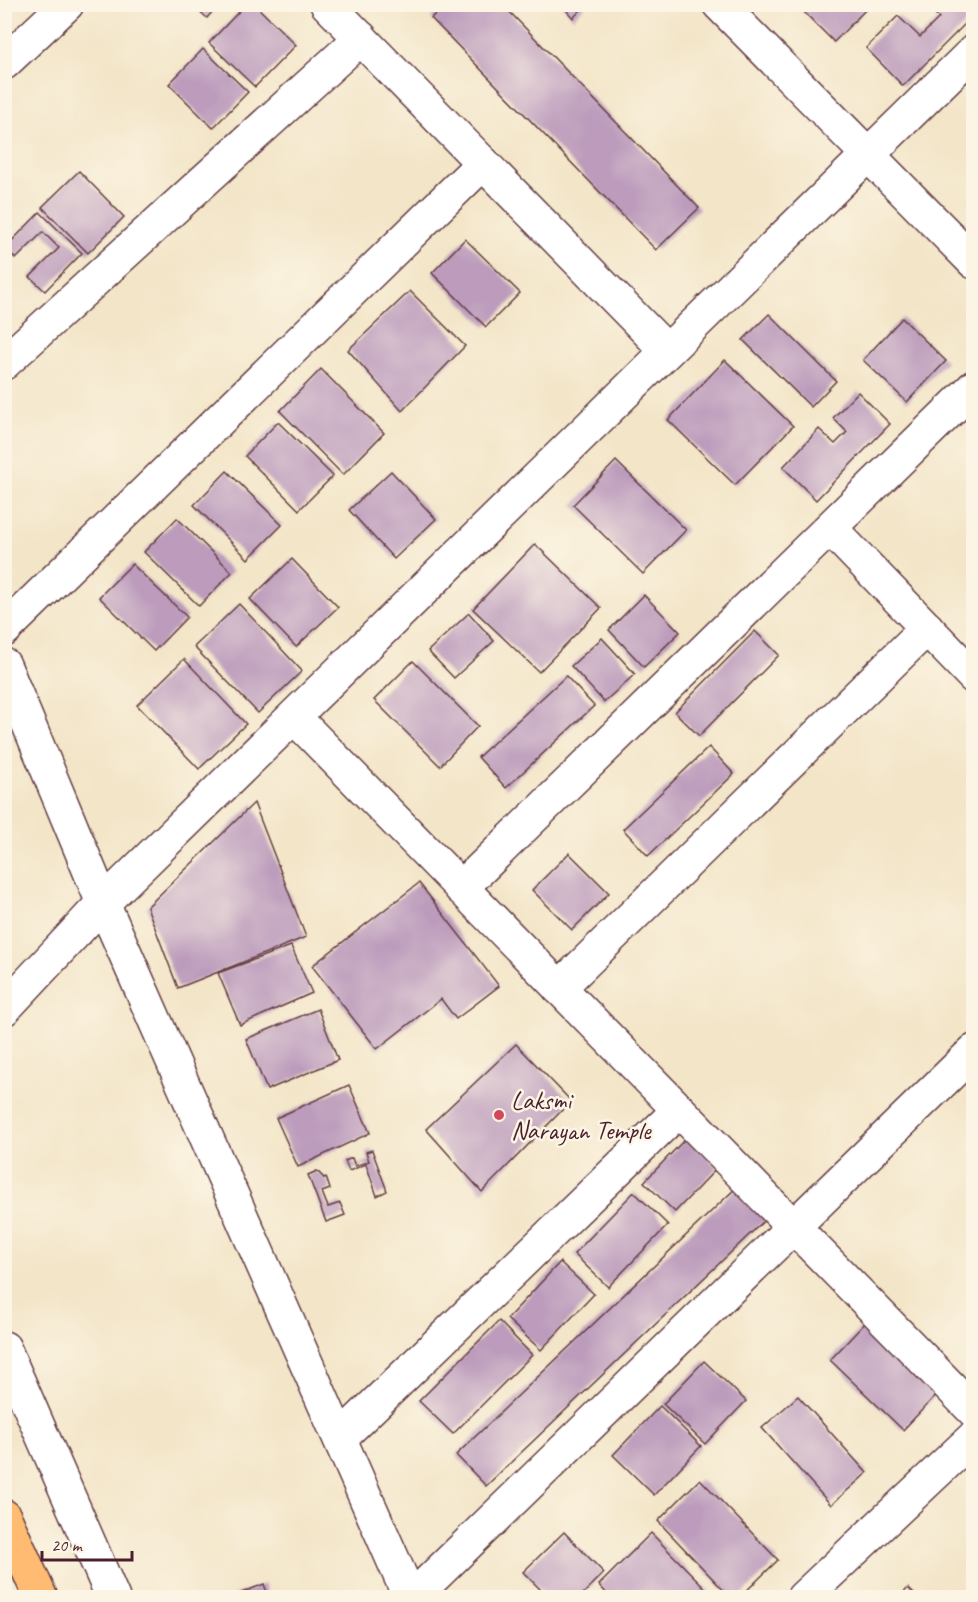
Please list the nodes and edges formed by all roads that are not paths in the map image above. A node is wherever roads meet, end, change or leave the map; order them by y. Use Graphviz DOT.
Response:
graph roads {
  1 [pos="67,4"];
  2 [pos="327,4"];
  3 [pos="719,4"];
  4 [pos="361,38"];
  5 [pos="974,51"];
  6 [pos="4,63"];
  7 [pos="867,155"];
  8 [pos="483,163"];
  9 [pos="974,262"];
  10 [pos="667,351"];
  11 [pos="4,363"];
  12 [pos="974,387"];
  13 [pos="830,528"];
  14 [pos="927,628"];
  15 [pos="4,630"];
  16 [pos="4,665"];
  17 [pos="974,677"];
  18 [pos="294,717"];
  19 [pos="461,888"];
  20 [pos="104,903"];
  21 [pos="559,988"];
  22 [pos="4,1009"];
  23 [pos="974,1051"];
  24 [pos="679,1110"];
  25 [pos="793,1227"];
  26 [pos="4,1348"];
  27 [pos="974,1411"];
  28 [pos="974,1437"];
  29 [pos="340,1438"];
  30 [pos="4,1516"];
  31 [pos="41,1598"];
  32 [pos="113,1598"];
  33 [pos="411,1598"];
  34 [pos="803,1598"];
  1 -- 6 [label="street"];
  2 -- 4 [label="street"];
  3 -- 7 [label="street"];
  4 -- 8 [label="street"];
  4 -- 11 [label="street"];
  5 -- 7 [label="street"];
  7 -- 9 [label="street"];
  7 -- 10 [label="street"];
  8 -- 10 [label="street"];
  8 -- 15 [label="street"];
  10 -- 18 [label="street"];
  12 -- 13 [label="street"];
  13 -- 14 [label="street"];
  13 -- 19 [label="street"];
  14 -- 17 [label="street"];
  14 -- 21 [label="street"];
  16 -- 20 [label="street"];
  18 -- 19 [label="street"];
  18 -- 20 [label="street"];
  19 -- 21 [label="street"];
  20 -- 22 [label="street"];
  20 -- 29 [label="street"];
  21 -- 24 [label="street"];
  23 -- 25 [label="street"];
  24 -- 25 [label="street"];
  24 -- 29 [label="street"];
  25 -- 27 [label="street"];
  25 -- 33 [label="street"];
  26 -- 32 [label="street"];
  28 -- 34 [label="street"];
  29 -- 33 [label="street"];
  30 -- 31 [label="highway"];
}
